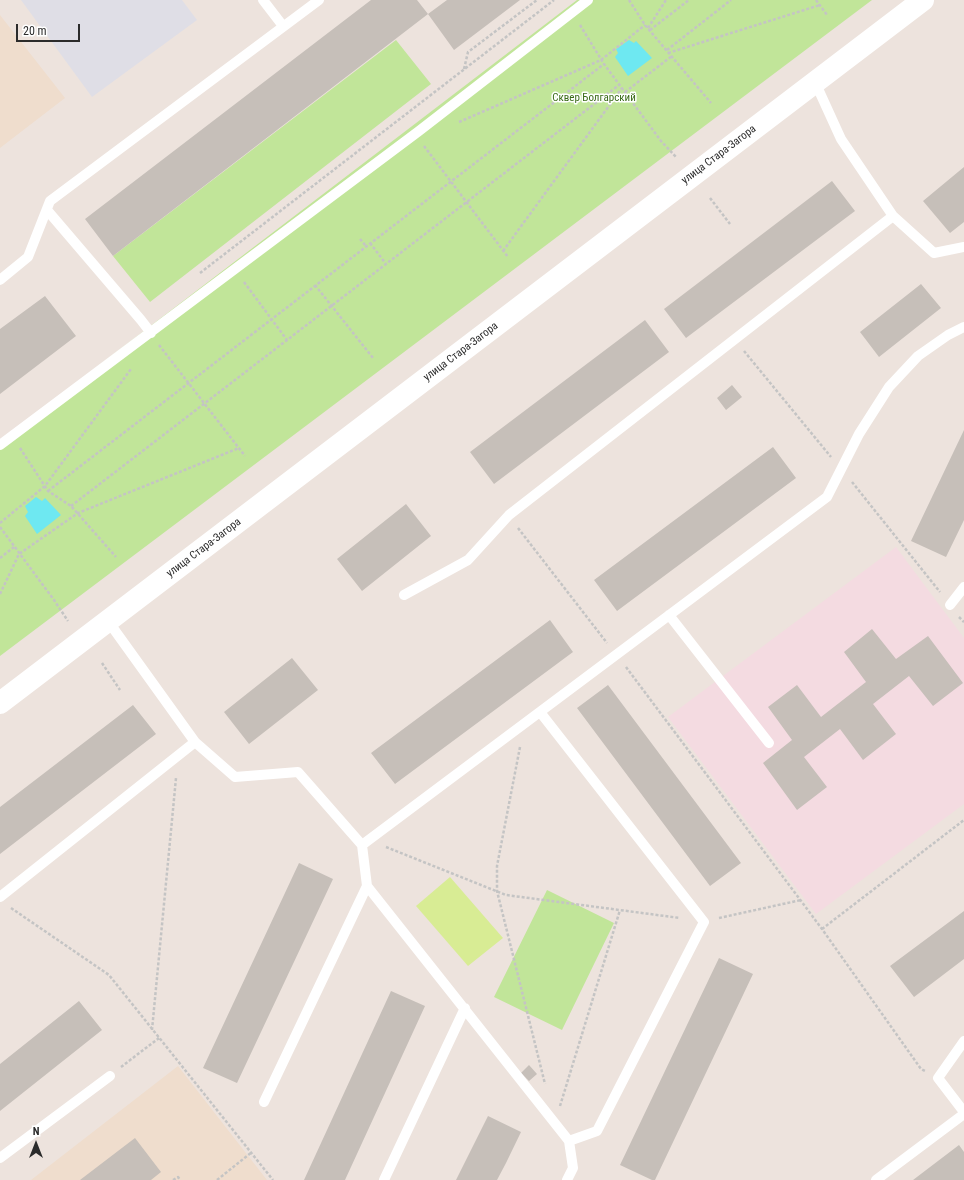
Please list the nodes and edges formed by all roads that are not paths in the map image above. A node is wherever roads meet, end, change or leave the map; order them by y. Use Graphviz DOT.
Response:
graph roads {
  1 [pos="263,0"];
  2 [pos="319,0"];
  3 [pos="588,0"];
  4 [pos="923,0"];
  5 [pos="283,26"];
  6 [pos="815,82"];
  7 [pos="47,210"];
  8 [pos="893,216"];
  9 [pos="964,247"];
  10 [pos="0,280"];
  11 [pos="964,327"];
  12 [pos="150,333"];
  13 [pos="0,445"];
  14 [pos="964,587"];
  15 [pos="404,595"];
  16 [pos="950,605"];
  17 [pos="669,615"];
  18 [pos="108,621"];
  19 [pos="0,703"];
  20 [pos="540,712"];
  21 [pos="195,742"];
  22 [pos="769,743"];
  23 [pos="366,842"];
  24 [pos="367,886"];
  25 [pos="3,901"];
  26 [pos="465,1008"];
  27 [pos="964,1041"];
  28 [pos="110,1076"];
  29 [pos="264,1102"];
  30 [pos="964,1113"];
  31 [pos="569,1141"];
  32 [pos="0,1158"];
  33 [pos="384,1180"];
  34 [pos="567,1180"];
  35 [pos="876,1180"];
  1 -- 5 [label="lane"];
  2 -- 5 [label="lane"];
  3 -- 12 [label="lane"];
  4 -- 6 [label="main road, улица Стара-Загора"];
  5 -- 7 [label="lane"];
  6 -- 8 [label="lane"];
  6 -- 18 [label="main road, улица Стара-Загора"];
  7 -- 10 [label="lane"];
  7 -- 12 [label="lane"];
  8 -- 9 [label="lane"];
  8 -- 15 [label="lane"];
  11 -- 17 [label="lane"];
  12 -- 13 [label="lane"];
  14 -- 16 [label="lane"];
  17 -- 20 [label="lane"];
  17 -- 22 [label="lane"];
  18 -- 19 [label="main road, улица Стара-Загора"];
  18 -- 21 [label="lane"];
  20 -- 23 [label="lane"];
  20 -- 31 [label="lane"];
  21 -- 23 [label="lane"];
  21 -- 25 [label="lane"];
  23 -- 24 [label="lane"];
  24 -- 26 [label="lane"];
  24 -- 29 [label="lane"];
  26 -- 31 [label="lane"];
  26 -- 33 [label="lane"];
  27 -- 30 [label="lane"];
  28 -- 32 [label="lane"];
  30 -- 35 [label="lane"];
  31 -- 34 [label="lane"];
}
